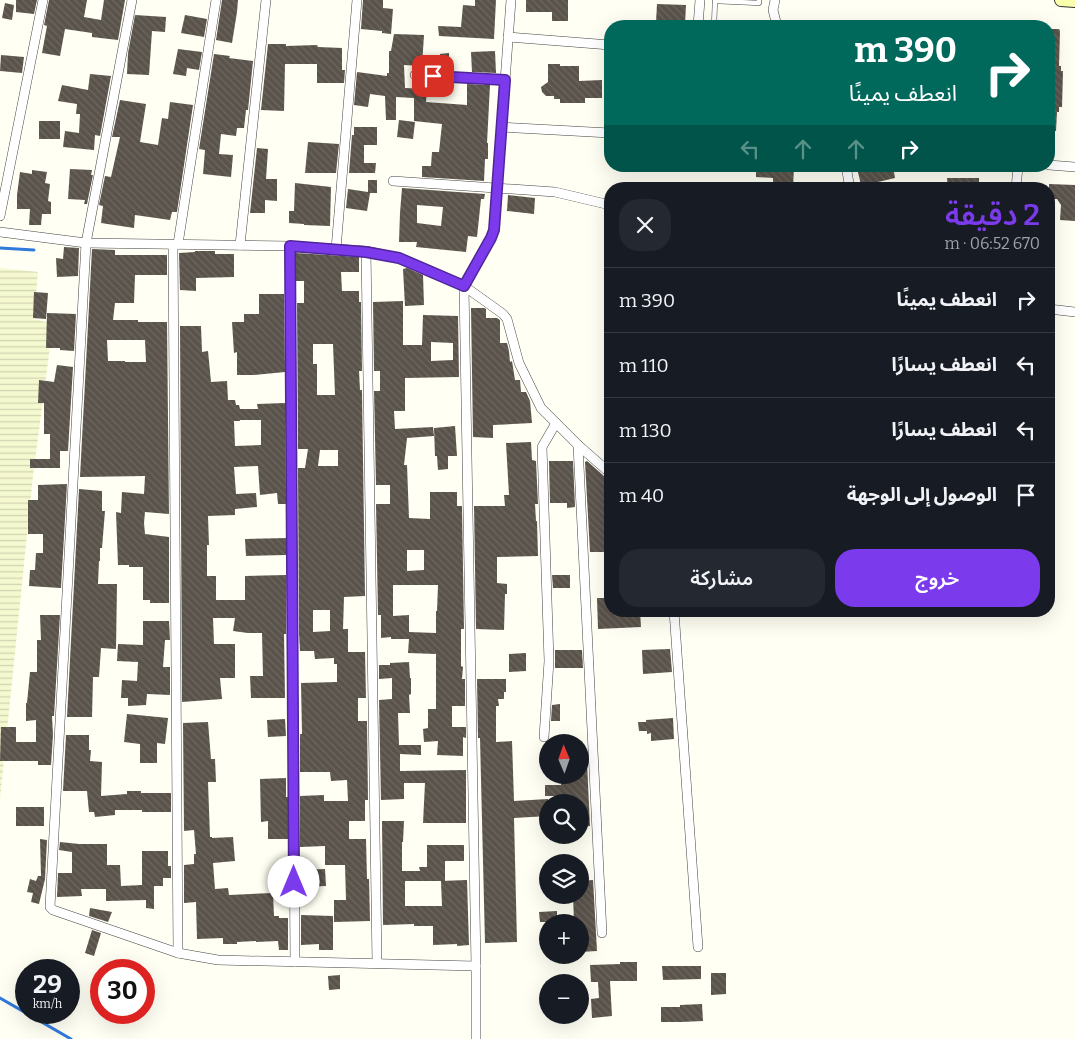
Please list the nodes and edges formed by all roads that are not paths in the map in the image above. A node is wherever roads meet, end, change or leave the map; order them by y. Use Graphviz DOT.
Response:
graph roads {
  1 [pos="43,0"];
  2 [pos="132,0"];
  3 [pos="216,0"];
  4 [pos="266,0"];
  5 [pos="357,0"];
  6 [pos="511,0"];
  7 [pos="700,0"];
  8 [pos="759,0"];
  9 [pos="775,0"];
  10 [pos="1061,0"];
  11 [pos="715,1"];
  12 [pos="1075,1"];
  13 [pos="698,20"];
  14 [pos="714,20"];
  15 [pos="776,20"];
  16 [pos="508,37"];
  17 [pos="604,45"];
  18 [pos="415,75"];
  19 [pos="505,80"];
  20 [pos="502,127"];
  21 [pos="604,134"];
  22 [pos="1055,165"];
  23 [pos="1075,167"];
  24 [pos="393,180"];
  25 [pos="497,188"];
  26 [pos="604,204"];
  27 [pos="0,216"];
  28 [pos="0,232"];
  29 [pos="86,243"];
  30 [pos="176,245"];
  31 [pos="240,245"];
  32 [pos="290,246"];
  33 [pos="336,249"];
  34 [pos="366,252"];
  35 [pos="464,286"];
  36 [pos="1055,310"];
  37 [pos="1075,312"];
  38 [pos="556,423"];
  39 [pos="578,445"];
  40 [pos="604,467"];
  41 [pos="674,617"];
  42 [pos="544,734"];
  43 [pos="602,933"];
  44 [pos="698,947"];
  45 [pos="178,953"];
  46 [pos="294,962"];
  47 [pos="377,963"];
  48 [pos="476,966"];
  49 [pos="476,1039"];
  1 -- 27 [label="street"];
  2 -- 29 [label="street"];
  3 -- 30 [label="street"];
  4 -- 31 [label="street"];
  5 -- 33 [label="street"];
  6 -- 16 [label="street"];
  7 -- 13 [label="street"];
  8 -- 11 [label="lane"];
  9 -- 15 [label="street"];
  10 -- 12 [label="street"];
  11 -- 14 [label="lane"];
  16 -- 17 [label="street"];
  16 -- 19 [label="street"];
  18 -- 19 [label="street"];
  19 -- 20 [label="street"];
  20 -- 21 [label="street"];
  20 -- 25 [label="street"];
  22 -- 23 [label="street"];
  24 -- 25 [label="street"];
  25 -- 26 [label="street"];
  25 -- 35 [label="street"];
  28 -- 29 [label="street"];
  29 -- 30 [label="street"];
  29 -- 45 [label="street"];
  30 -- 31 [label="street"];
  30 -- 45 [label="street"];
  31 -- 32 [label="street"];
  32 -- 33 [label="street"];
  32 -- 46 [label="street"];
  33 -- 34 [label="street"];
  34 -- 35 [label="street"];
  34 -- 47 [label="street"];
  35 -- 38 [label="street"];
  35 -- 48 [label="street"];
  36 -- 37 [label="street"];
  38 -- 39 [label="street"];
  38 -- 42 [label="street"];
  39 -- 40 [label="street"];
  39 -- 43 [label="street"];
  41 -- 44 [label="street"];
  45 -- 46 [label="street"];
  46 -- 47 [label="street"];
  47 -- 48 [label="street"];
  48 -- 49 [label="street"];
}
